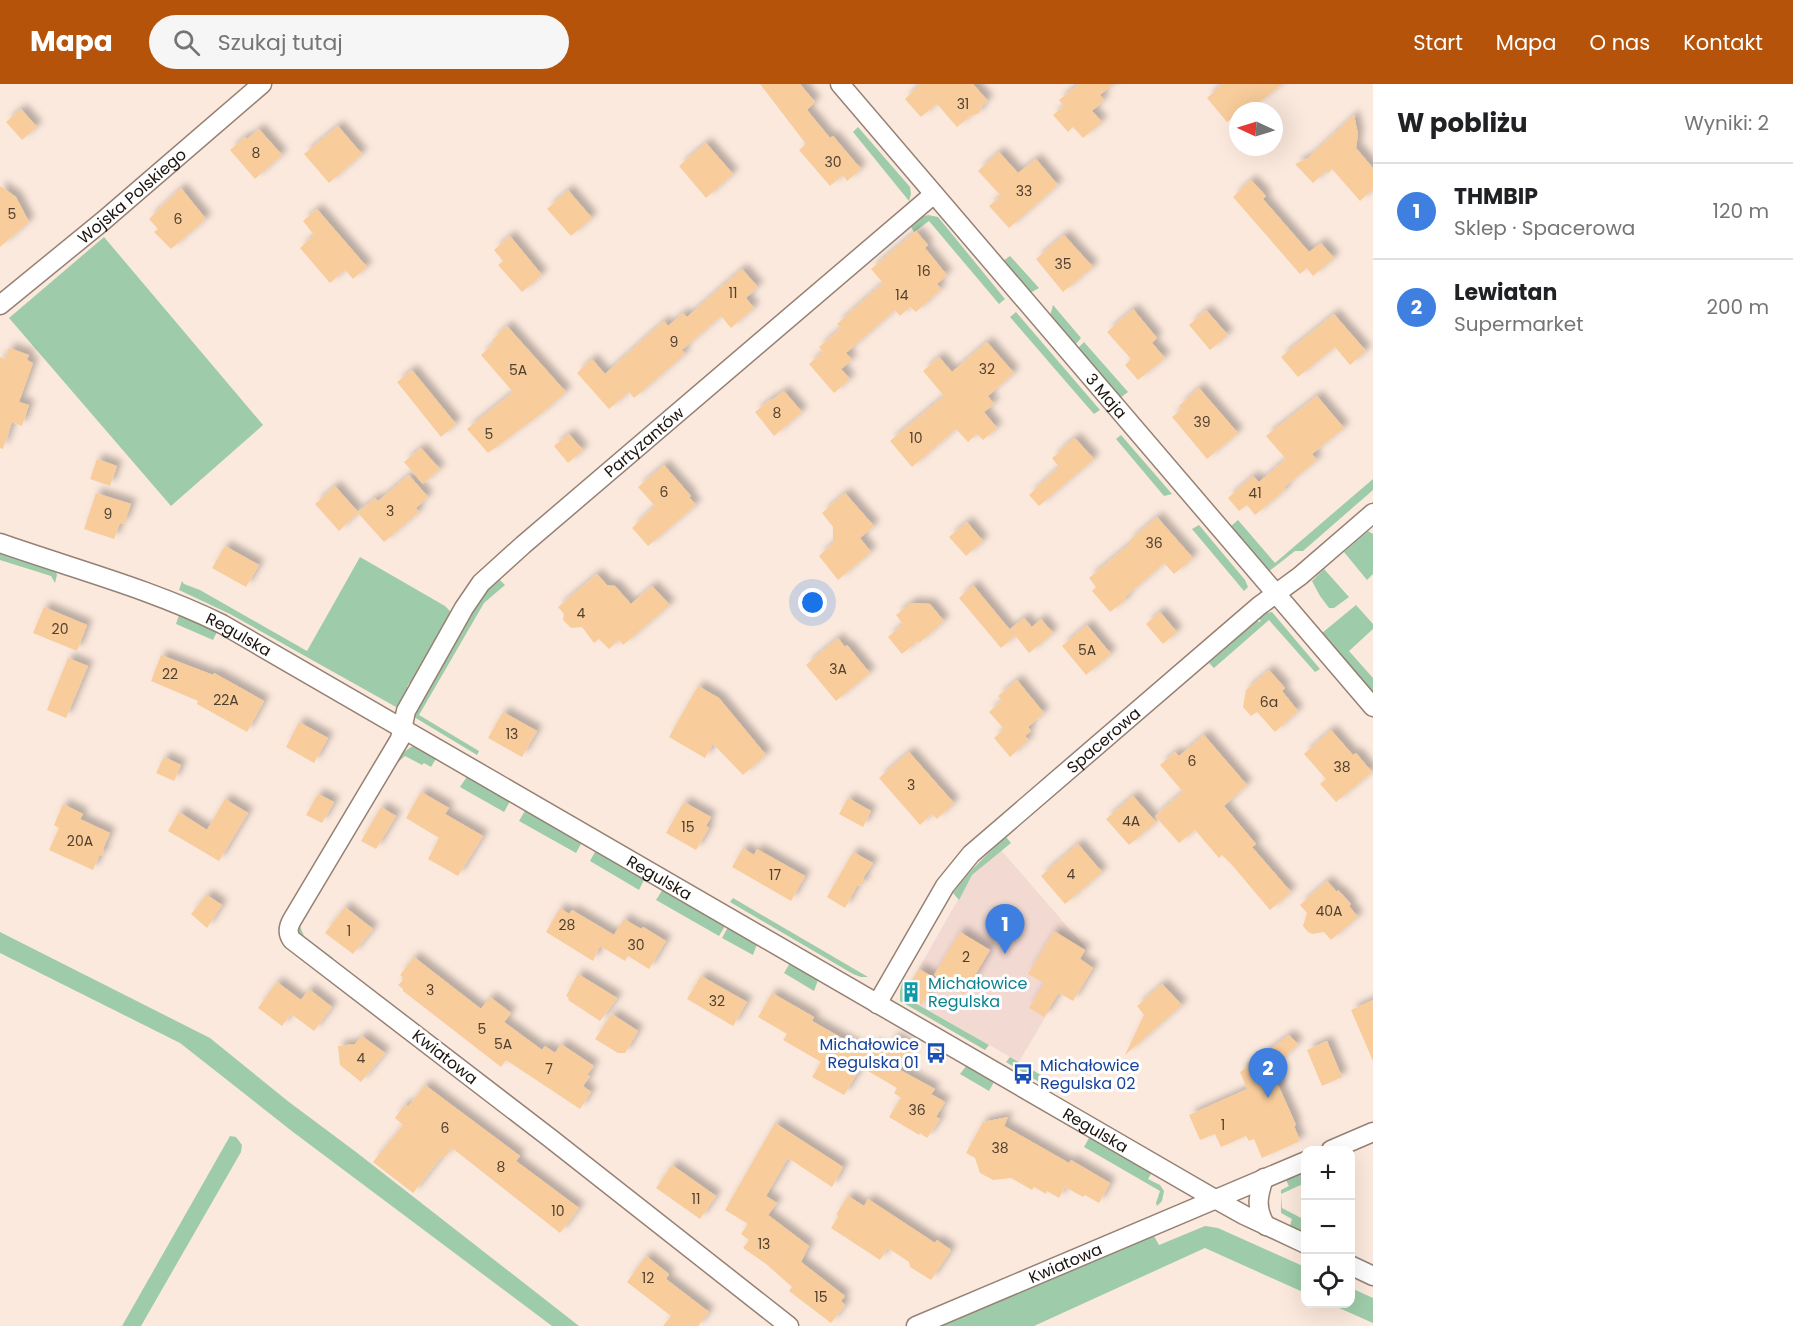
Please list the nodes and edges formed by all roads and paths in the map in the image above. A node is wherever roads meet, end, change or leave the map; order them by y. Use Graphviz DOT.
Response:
graph roads {
  1 [pos="262,84"];
  2 [pos="840,84"];
  3 [pos="934,194"];
  4 [pos="0,305"];
  5 [pos="1373,513"];
  6 [pos="0,543"];
  7 [pos="1277,593"];
  8 [pos="1373,707"];
  9 [pos="402,728"];
  10 [pos="877,1004"];
  11 [pos="1373,1132"];
  12 [pos="1340,1146"];
  13 [pos="1301,1163"];
  14 [pos="1264,1178"];
  15 [pos="1215,1199"];
  16 [pos="1266,1226"];
  17 [pos="1301,1242"];
  18 [pos="1355,1267"];
  19 [pos="1373,1276"];
  20 [pos="789,1326"];
  21 [pos="916,1326"];
  1 -- 4 [label="street, Wojska Polskiego"];
  2 -- 3 [label="street, 3 Maja"];
  3 -- 7 [label="street, 3 Maja"];
  3 -- 9 [label="street, Partyzantów"];
  5 -- 7 [label="street, Spacerowa"];
  6 -- 9 [label="street, Regulska"];
  7 -- 8 [label="street, 3 Maja"];
  7 -- 10 [label="street, Spacerowa"];
  9 -- 10 [label="street, Regulska"];
  9 -- 20 [label="street, Kwiatowa"];
  10 -- 15 [label="street, Regulska"];
  11 -- 12 [label="street"];
  13 -- 14 [label="street, Kwiatowa"];
  14 -- 15 [label="street, Kwiatowa"];
  14 -- 16 [label="street"];
  15 -- 16 [label="street, Regulska"];
  15 -- 21 [label="street, Kwiatowa"];
  16 -- 17 [label="street, Regulska"];
  18 -- 19 [label="street"];
}
